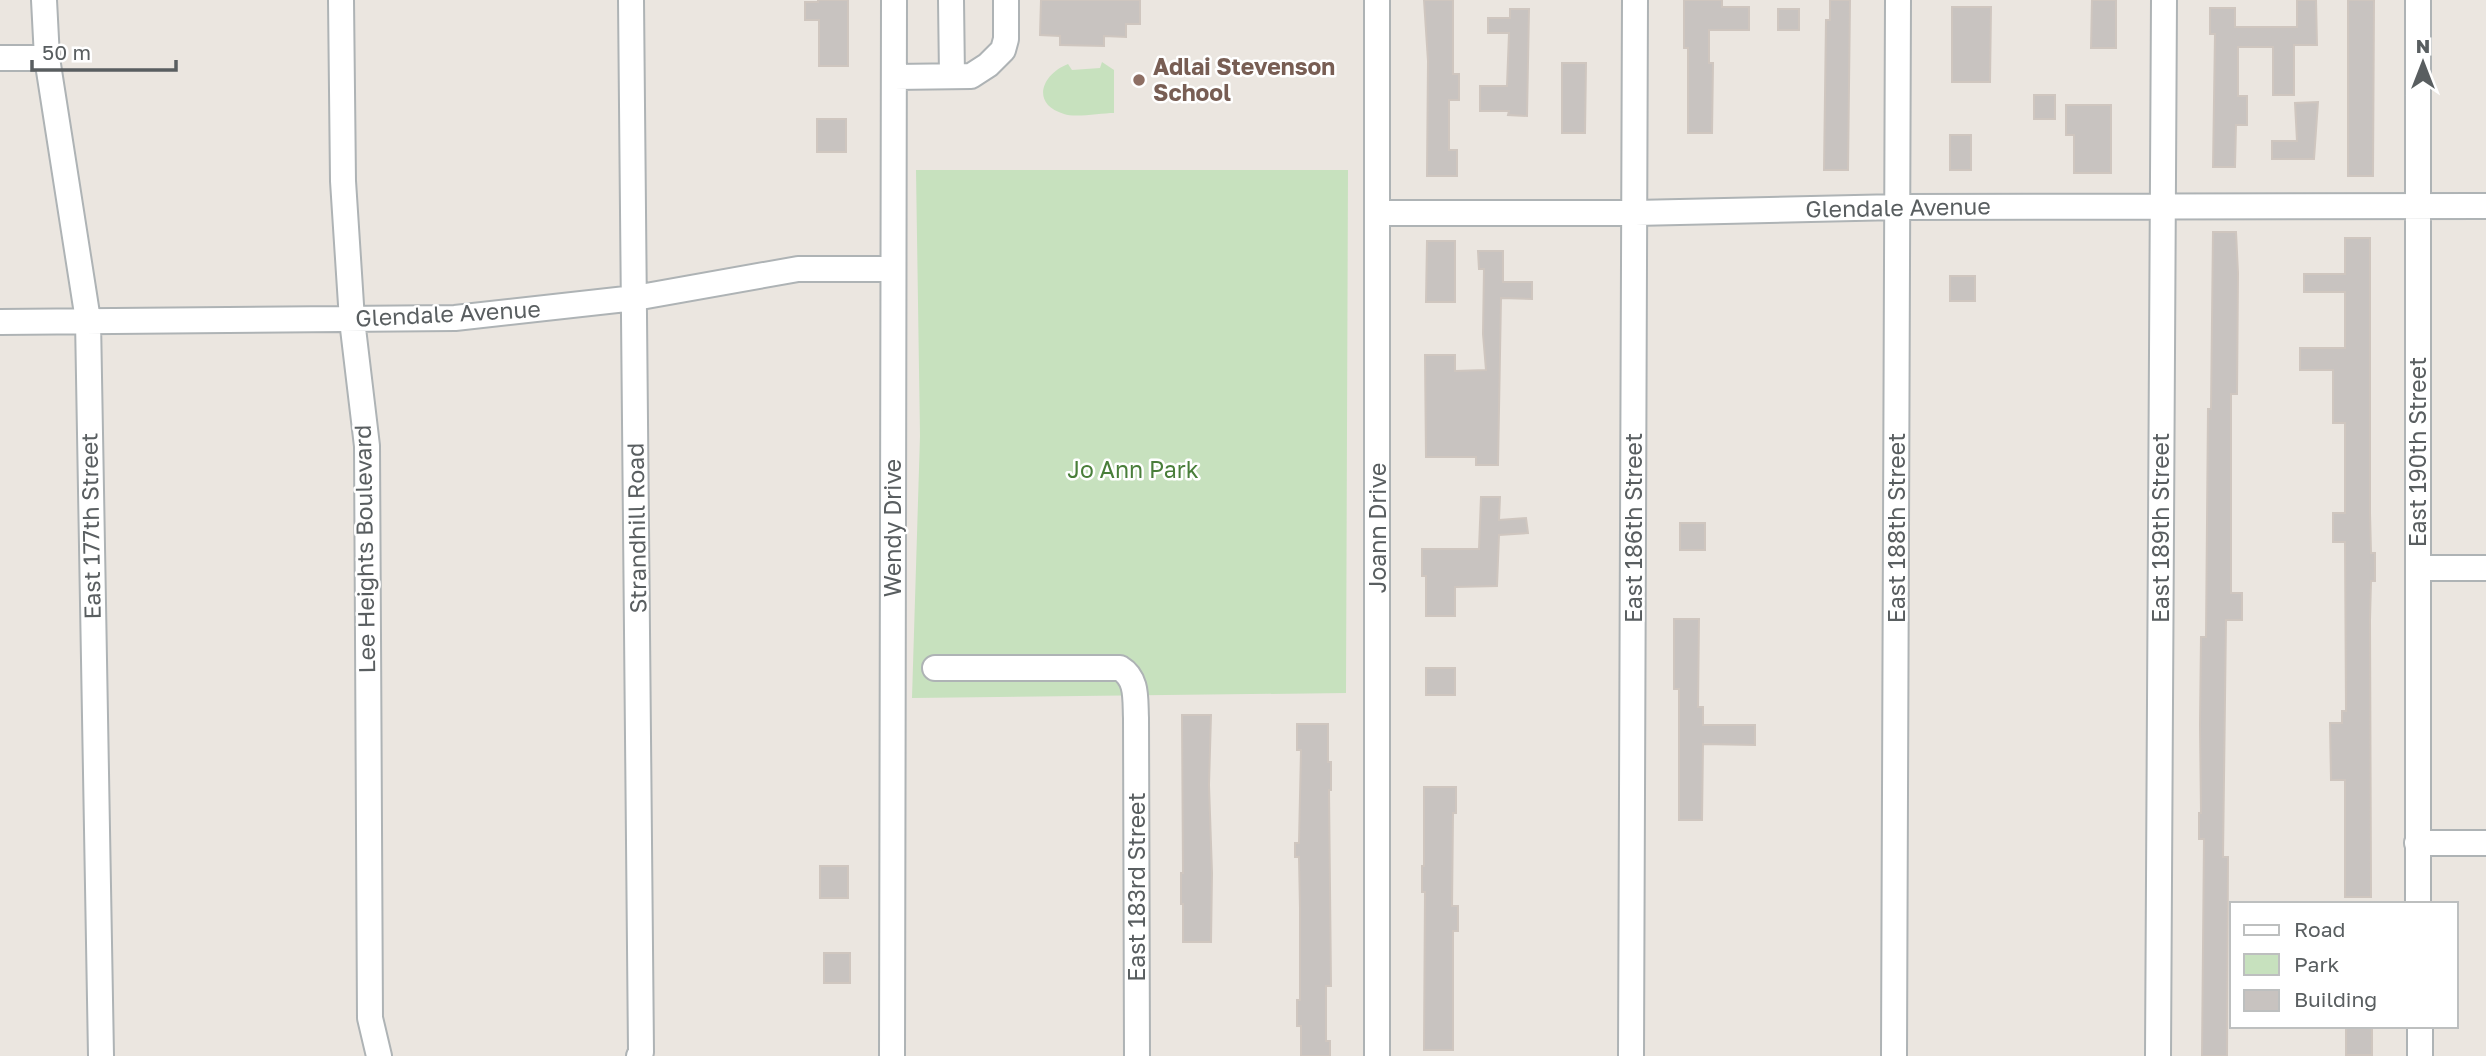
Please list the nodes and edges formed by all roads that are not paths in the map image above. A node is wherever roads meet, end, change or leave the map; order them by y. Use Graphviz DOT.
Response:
graph roads {
  1 [pos="44,0"];
  2 [pos="341,0"];
  3 [pos="631,0"];
  4 [pos="894,0"];
  5 [pos="951,0"];
  6 [pos="1006,0"];
  7 [pos="1377,0"];
  8 [pos="1635,0"];
  9 [pos="1898,0"];
  10 [pos="2164,0"];
  11 [pos="2418,0"];
  12 [pos="0,58"];
  13 [pos="47,58"];
  14 [pos="952,76"];
  15 [pos="894,77"];
  16 [pos="2418,206"];
  17 [pos="2486,206"];
  18 [pos="1899,207"];
  19 [pos="2162,207"];
  20 [pos="1378,213"];
  21 [pos="1635,213"];
  22 [pos="893,269"];
  23 [pos="635,298"];
  24 [pos="88,320"];
  25 [pos="352,320"];
  26 [pos="0,322"];
  27 [pos="2418,568"];
  28 [pos="2486,568"];
  29 [pos="935,668"];
  30 [pos="2417,843"];
  31 [pos="2486,843"];
  32 [pos="2418,902"];
  33 [pos="2420,1028"];
  34 [pos="101,1056"];
  35 [pos="379,1056"];
  36 [pos="639,1056"];
  37 [pos="892,1056"];
  38 [pos="1137,1056"];
  39 [pos="1377,1056"];
  40 [pos="1631,1056"];
  41 [pos="1895,1056"];
  42 [pos="2158,1056"];
  43 [pos="2420,1056"];
  1 -- 13 [label="street, East 177th Street"];
  2 -- 25 [label="street, Lee Heights Boulevard"];
  3 -- 23 [label="street, Strandhill Road"];
  4 -- 15 [label="street, Wendy Drive"];
  5 -- 14 [label="street"];
  6 -- 14 [label="street"];
  7 -- 20 [label="street, Joann Drive"];
  8 -- 21 [label="street, East 186th Street"];
  9 -- 18 [label="street, East 188th Street"];
  10 -- 19 [label="street, East 189th Street"];
  11 -- 16 [label="street, East 190th Street"];
  12 -- 13 [label="street"];
  13 -- 24 [label="street, East 177th Street"];
  14 -- 15 [label="street"];
  15 -- 22 [label="street, Wendy Drive"];
  16 -- 17 [label="street, Glendale Avenue"];
  16 -- 19 [label="street, Glendale Avenue"];
  16 -- 27 [label="street, East 190th Street"];
  18 -- 19 [label="street, Glendale Avenue"];
  18 -- 21 [label="street, Glendale Avenue"];
  18 -- 41 [label="street, East 188th Street"];
  19 -- 42 [label="street, East 189th Street"];
  20 -- 21 [label="street, Glendale Avenue"];
  20 -- 39 [label="street, Joann Drive"];
  21 -- 40 [label="street, East 186th Street"];
  22 -- 23 [label="street, Glendale Avenue"];
  22 -- 37 [label="street, Wendy Drive"];
  23 -- 25 [label="street, Glendale Avenue"];
  23 -- 36 [label="street, Strandhill Road"];
  24 -- 25 [label="street, Glendale Avenue"];
  24 -- 26 [label="street, Glendale Avenue"];
  24 -- 34 [label="street, East 177th Street"];
  25 -- 35 [label="street, Lee Heights Boulevard"];
  27 -- 28 [label="street"];
  27 -- 30 [label="street, East 190th Street"];
  29 -- 38 [label="street, East 183rd Street"];
  30 -- 31 [label="street"];
  30 -- 32 [label="street, East 190th Street"];
  33 -- 43 [label="street"];
}
